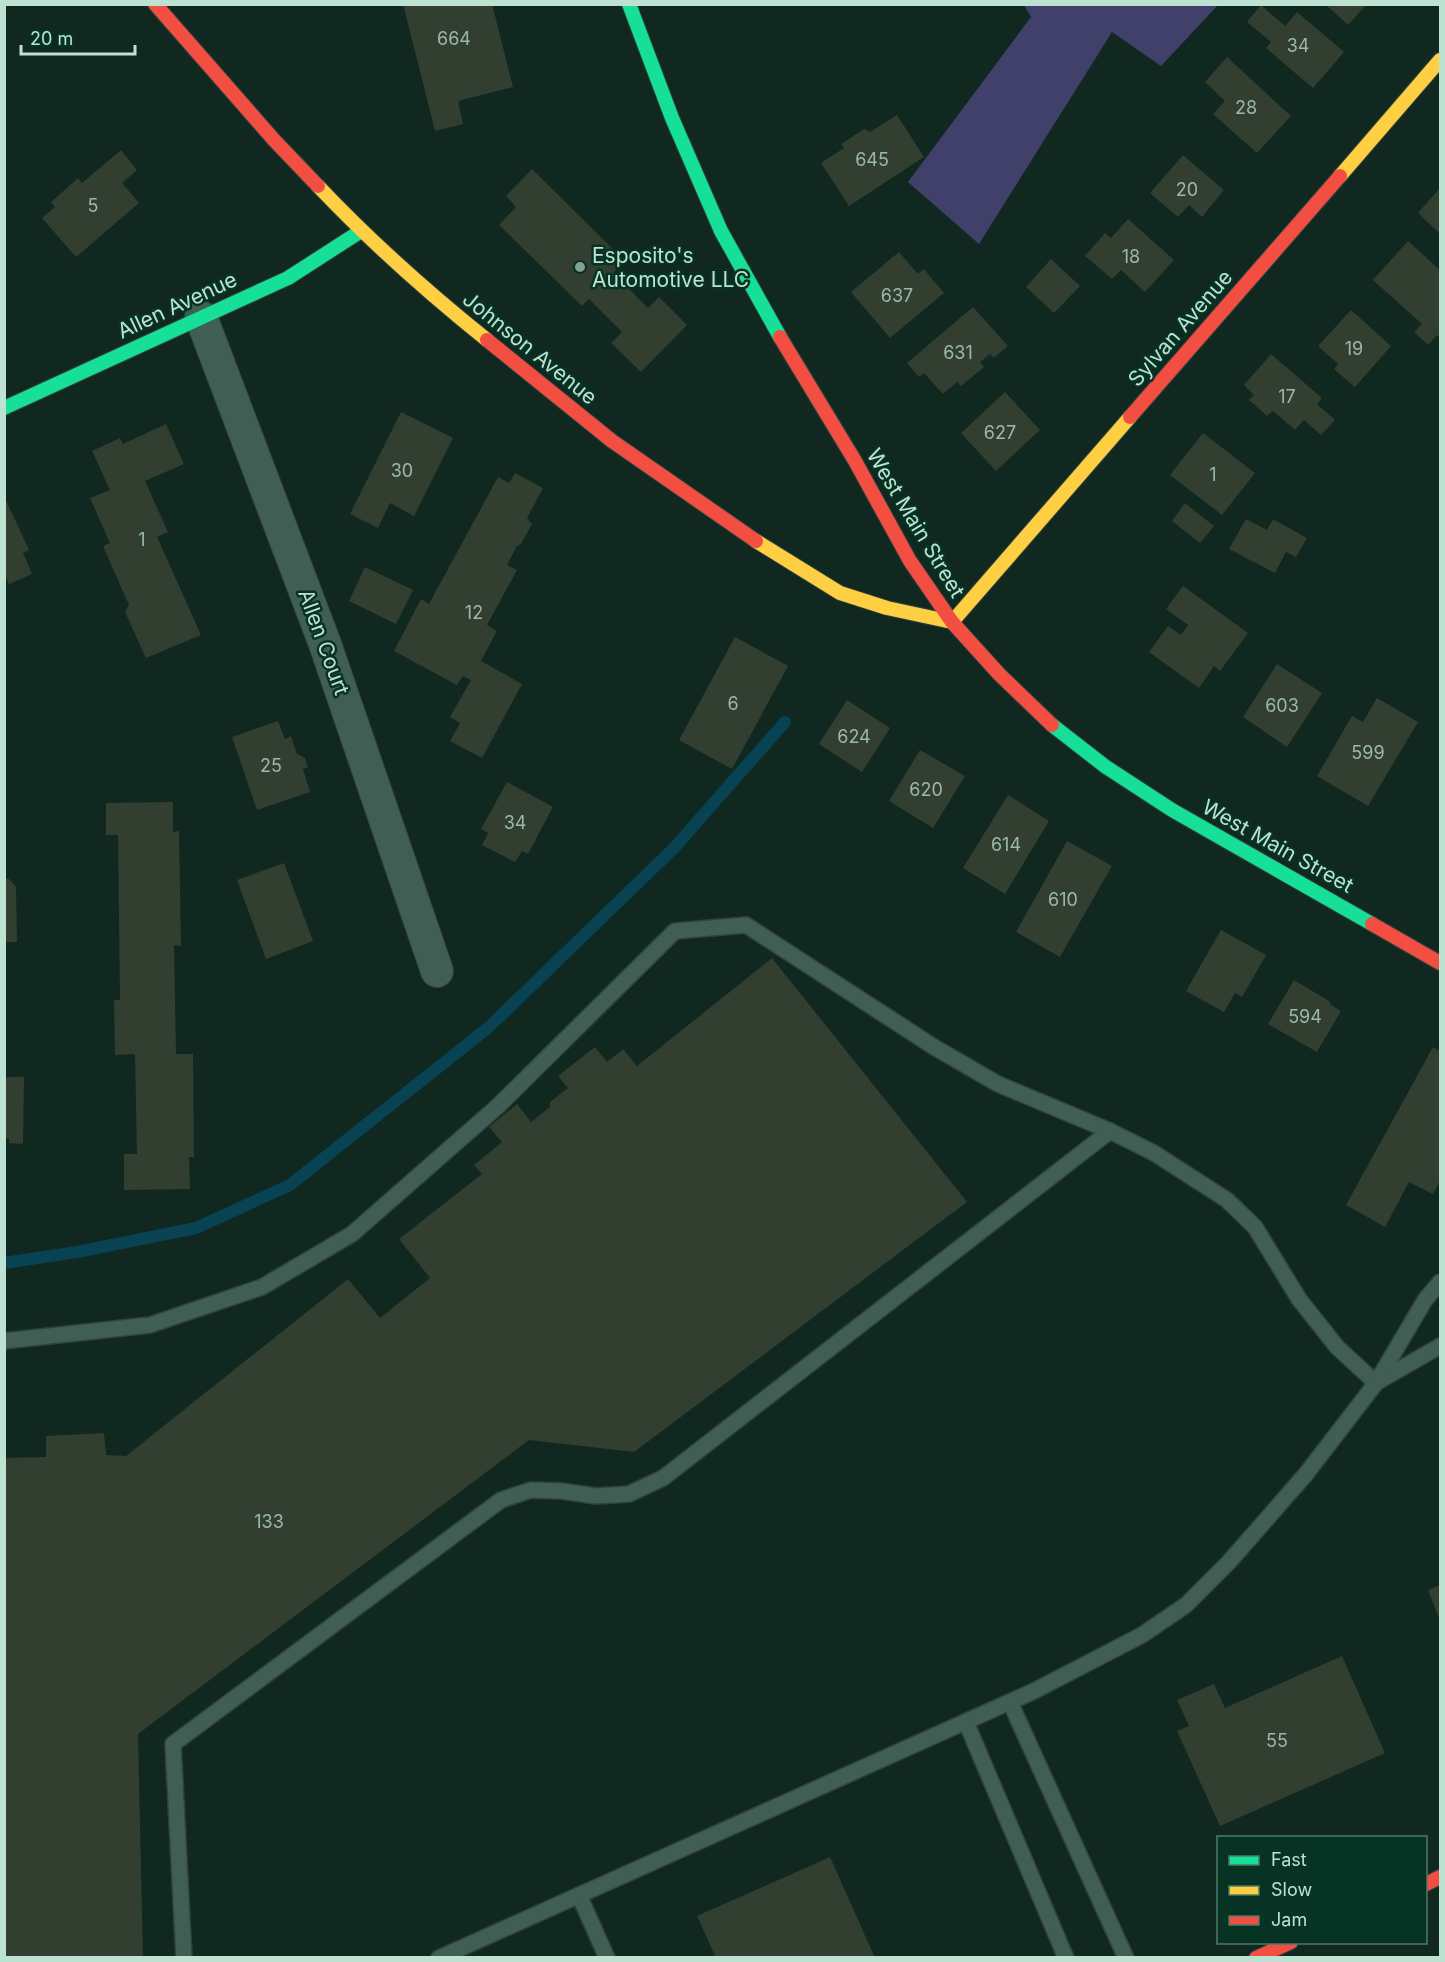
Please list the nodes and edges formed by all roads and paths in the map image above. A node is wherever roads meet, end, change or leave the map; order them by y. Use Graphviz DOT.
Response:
graph roads {
  1 [pos="155,4"];
  2 [pos="639,14"];
  3 [pos="1440,60"];
  4 [pos="361,231"];
  5 [pos="201,317"];
  6 [pos="4,408"];
  7 [pos="952,622"];
  8 [pos="1440,963"];
  9 [pos="437,971"];
  10 [pos="1110,1131"];
  11 [pos="1440,1282"];
  12 [pos="4,1341"];
  13 [pos="1440,1346"];
  14 [pos="1376,1383"];
  15 [pos="1010,1702"];
  16 [pos="966,1722"];
  17 [pos="579,1895"];
  18 [pos="1287,1944"];
  19 [pos="184,1958"];
  20 [pos="439,1958"];
  21 [pos="607,1958"];
  22 [pos="1066,1958"];
  23 [pos="1126,1958"];
  24 [pos="1256,1958"];
  1 -- 4 [label="street, Johnson Avenue"];
  2 -- 7 [label="street, West Main Street"];
  3 -- 7 [label="street, Sylvan Avenue"];
  4 -- 5 [label="street, Allen Avenue"];
  4 -- 7 [label="street, Johnson Avenue"];
  5 -- 6 [label="street, Allen Avenue"];
  5 -- 9 [label="street, Allen Court"];
  7 -- 8 [label="street, West Main Street"];
  10 -- 12 [label="lane"];
  10 -- 14 [label="lane"];
  10 -- 19 [label="lane"];
  11 -- 14 [label="lane"];
  13 -- 14 [label="lane"];
  14 -- 15 [label="lane"];
  15 -- 16 [label="lane"];
  15 -- 23 [label="lane"];
  16 -- 17 [label="lane"];
  16 -- 22 [label="lane"];
  17 -- 20 [label="lane"];
  17 -- 21 [label="lane"];
  18 -- 24 [label="street"];
}
